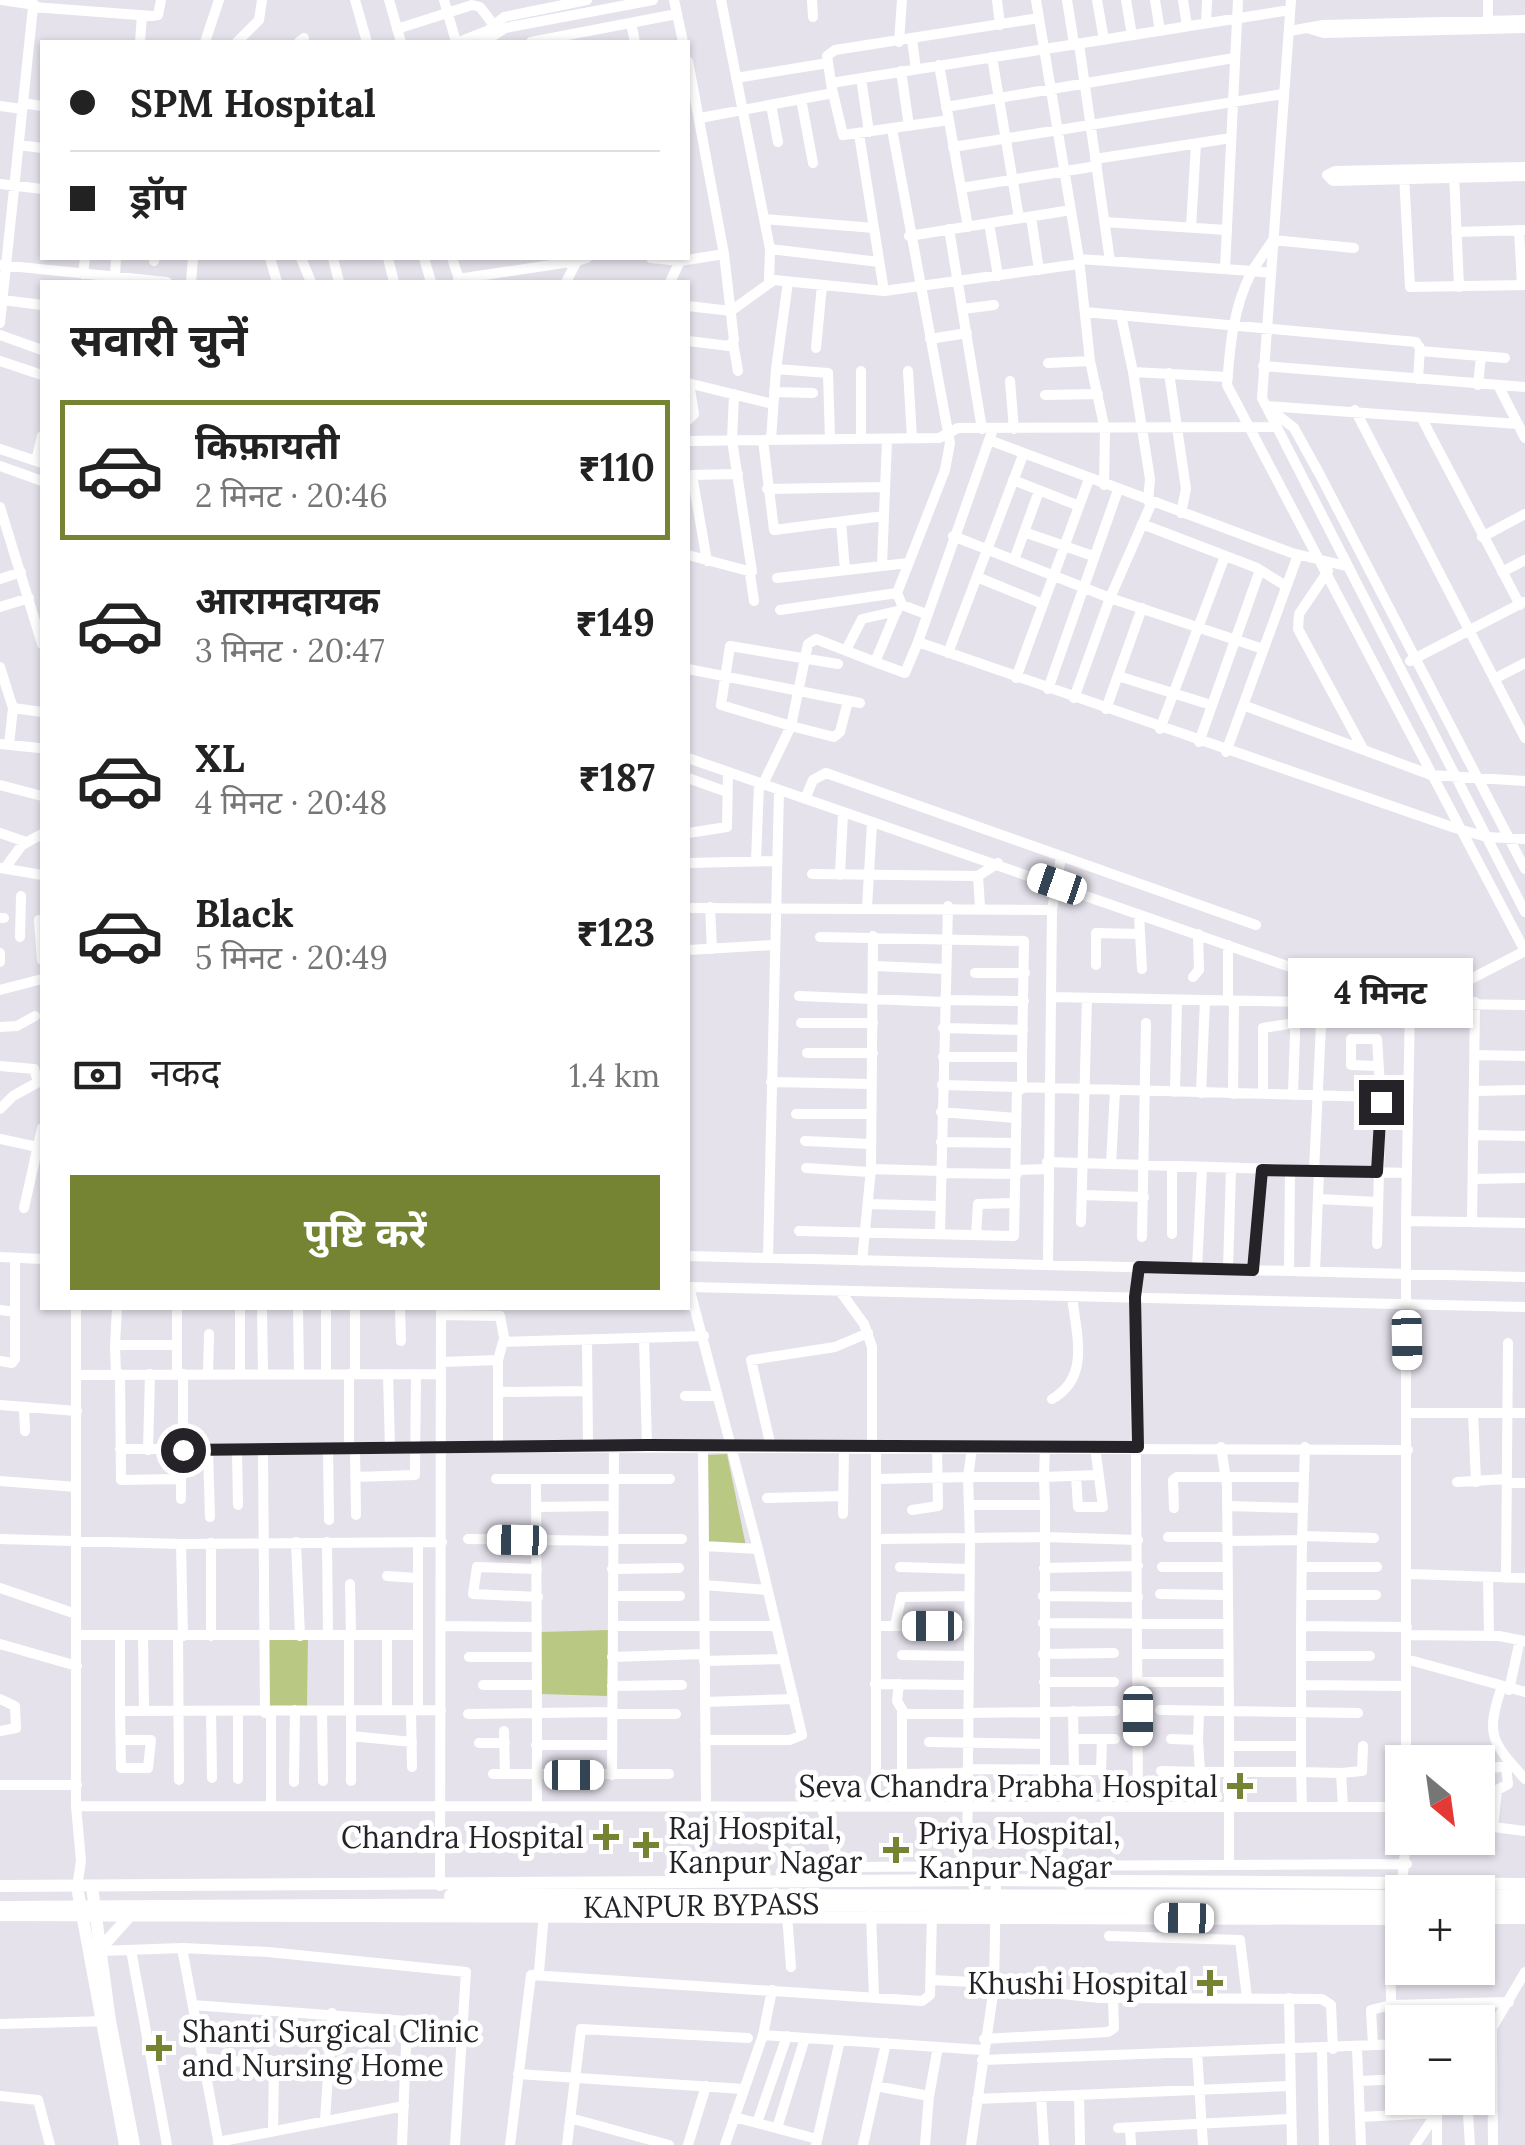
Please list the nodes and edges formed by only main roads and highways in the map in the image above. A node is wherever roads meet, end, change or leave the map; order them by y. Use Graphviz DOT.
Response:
graph roads {
  1 [pos="1525,1882"];
  2 [pos="1495,1884"];
  3 [pos="0,1886"];
  4 [pos="84,1887"];
  5 [pos="1385,1891"];
  6 [pos="1385,1891"];
  7 [pos="0,1898"];
  8 [pos="1495,1900"];
  9 [pos="1525,1903"];
  10 [pos="0,1908"];
  11 [pos="1385,1908"];
  12 [pos="1495,1910"];
  13 [pos="1495,1915"];
  14 [pos="0,1916"];
  15 [pos="63,1917"];
  16 [pos="90,1918"];
  17 [pos="129,1918"];
  18 [pos="1525,1918"];
  19 [pos="1385,1919"];
  20 [pos="96,1948"];
  21 [pos="106,2022"];
  22 [pos="125,2145"];
  23 [pos="134,2145"];
  1 -- 2 [label="main road"];
  3 -- 4 [label="main road"];
  4 -- 5 [label="main road"];
  4 -- 16 [label="main road"];
  6 -- 7 [label="highway, KANPUR BYPASS"];
  8 -- 9 [label="highway"];
  9 -- 12 [label="highway"];
  10 -- 11 [label="highway, KANPUR BYPASS"];
  13 -- 18 [label="main road"];
  14 -- 15 [label="main road"];
  15 -- 16 [label="main road"];
  15 -- 20 [label="main road"];
  16 -- 17 [label="main road"];
  16 -- 20 [label="main road"];
  17 -- 19 [label="main road"];
  17 -- 20 [label="main road"];
  20 -- 21 [label="main road"];
  21 -- 22 [label="main road"];
  21 -- 23 [label="main road"];
}
